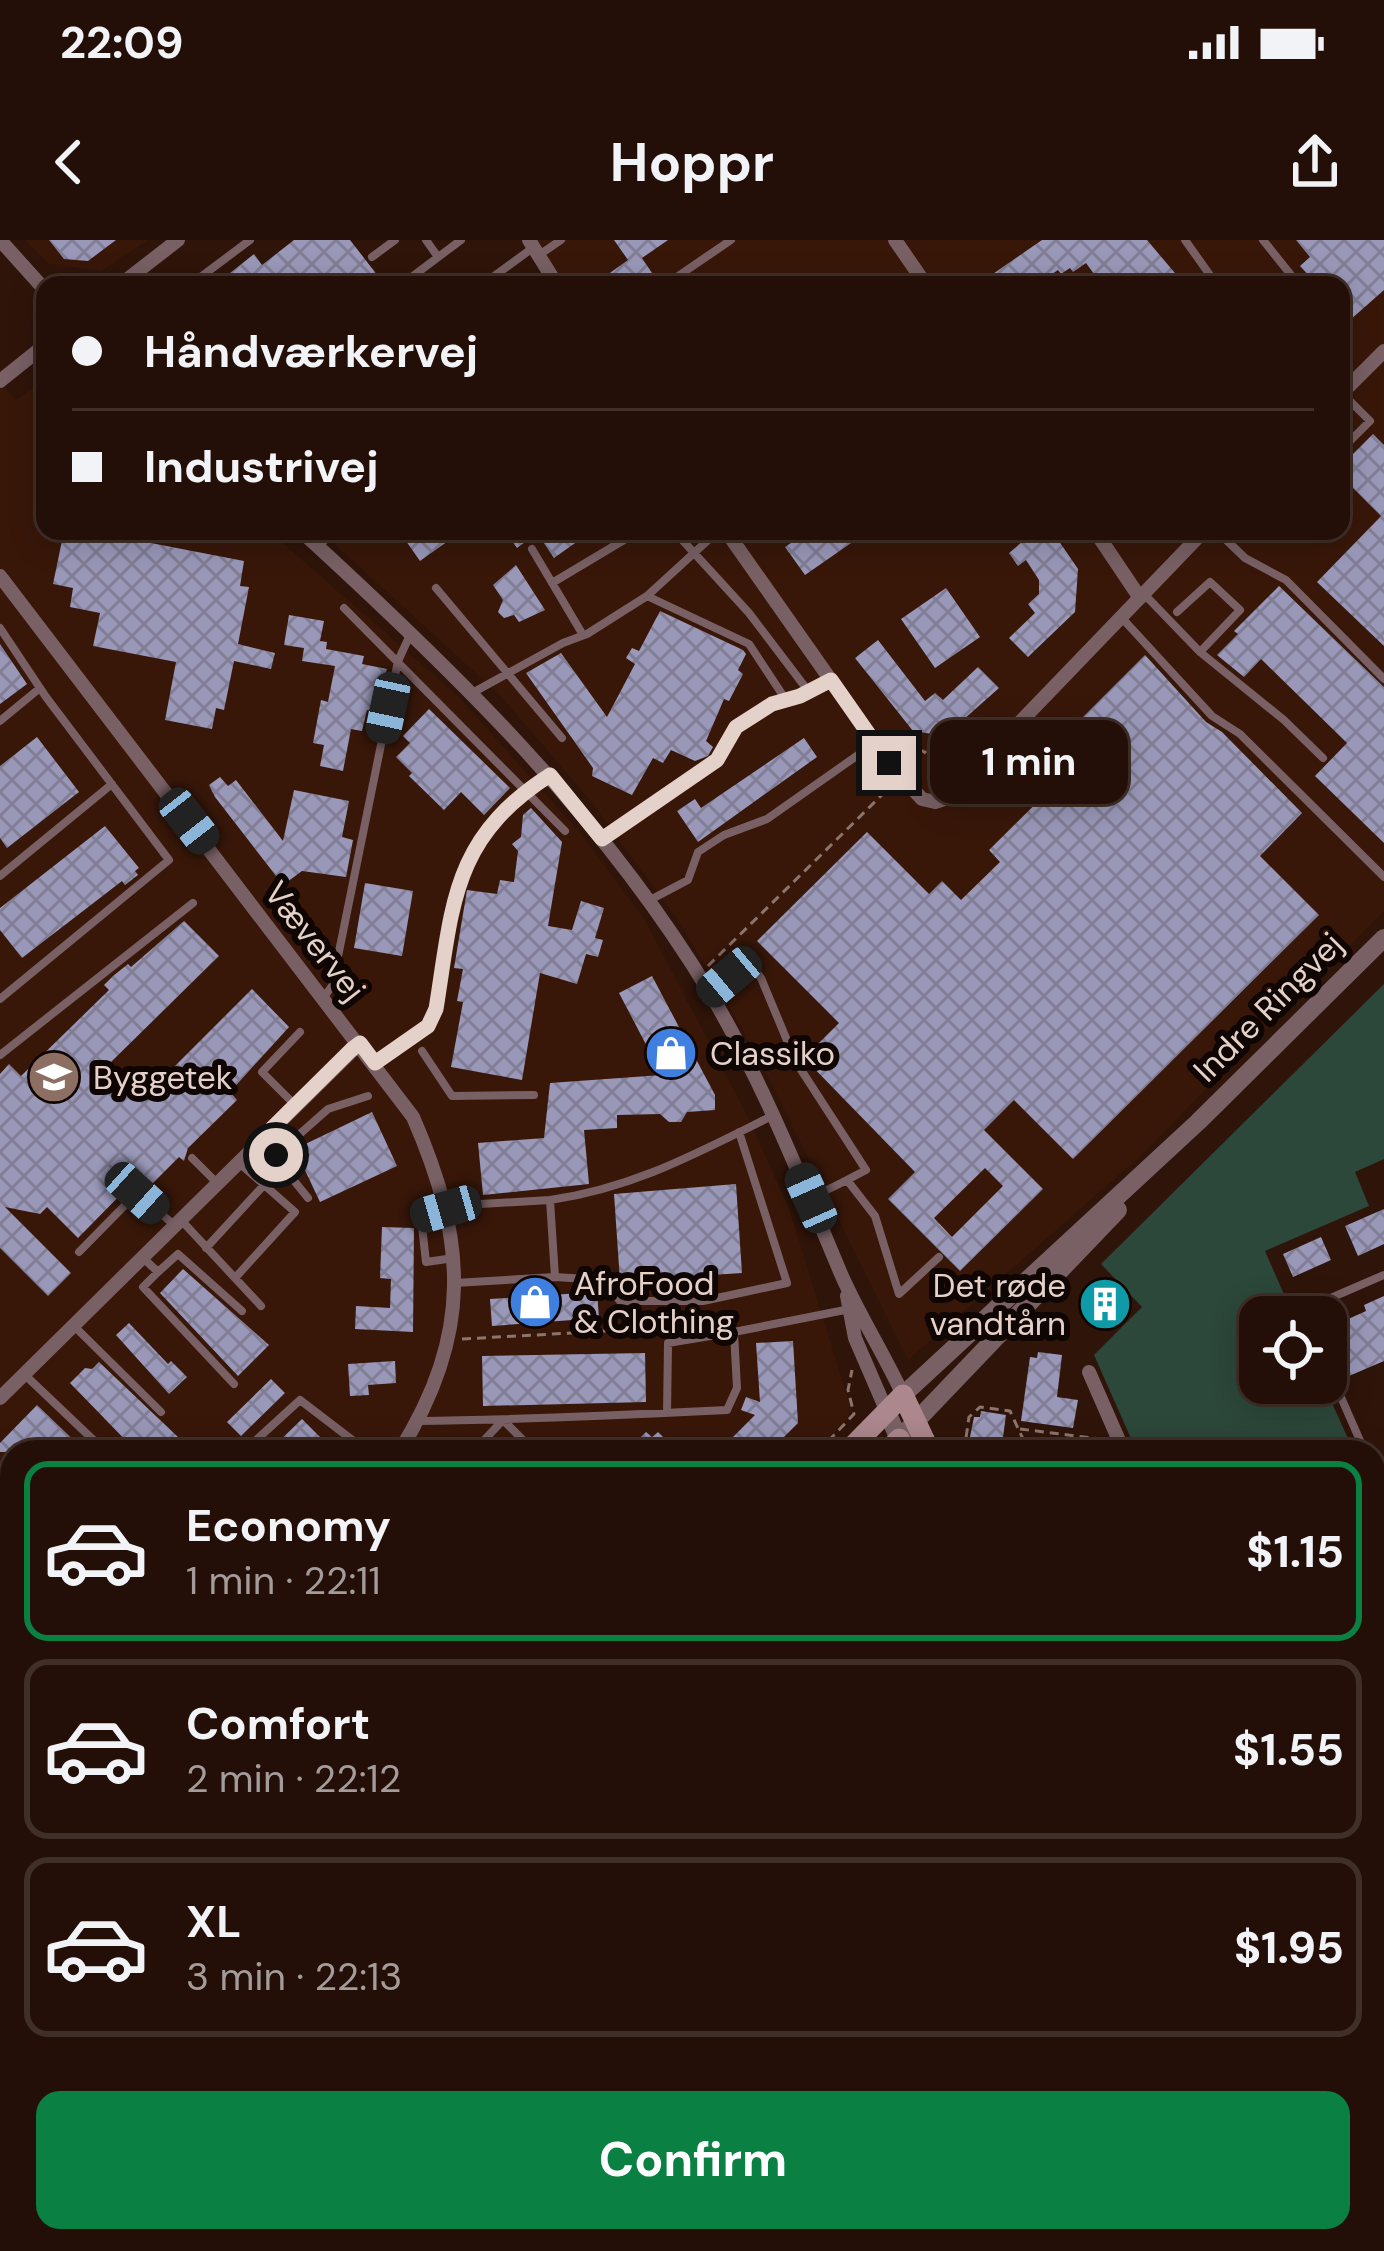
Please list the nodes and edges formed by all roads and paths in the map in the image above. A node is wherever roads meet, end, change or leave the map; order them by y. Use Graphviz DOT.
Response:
graph roads {
  1 [pos="1,240"];
  2 [pos="178,240"];
  3 [pos="250,240"];
  4 [pos="395,240"];
  5 [pos="426,240"];
  6 [pos="461,240"];
  7 [pos="561,240"];
  8 [pos="730,240"];
  9 [pos="895,240"];
  10 [pos="1185,240"];
  11 [pos="1263,240"];
  12 [pos="534,247"];
  13 [pos="372,257"];
  14 [pos="438,257"];
  15 [pos="132,276"];
  16 [pos="202,276"];
  17 [pos="413,276"];
  18 [pos="494,276"];
  19 [pos="546,276"];
  20 [pos="678,276"];
  21 [pos="920,276"];
  22 [pos="1211,276"];
  23 [pos="1292,276"];
  24 [pos="36,280"];
  25 [pos="1384,351"];
  26 [pos="36,352"];
  27 [pos="0,381"];
  28 [pos="1350,385"];
  29 [pos="1350,401"];
  30 [pos="1350,441"];
  31 [pos="311,540"];
  32 [pos="325,540"];
  33 [pos="624,540"];
  34 [pos="682,540"];
  35 [pos="715,540"];
  36 [pos="734,540"];
  37 [pos="1102,540"];
  38 [pos="1195,540"];
  39 [pos="1226,540"];
  40 [pos="318,547"];
  41 [pos="532,549"];
  42 [pos="693,553"];
  43 [pos="0,576"];
  44 [pos="553,583"];
  45 [pos="436,588"];
  46 [pos="646,596"];
  47 [pos="1142,596"];
  48 [pos="344,608"];
  49 [pos="1177,612"];
  50 [pos="1121,617"];
  51 [pos="0,628"];
  52 [pos="411,634"];
  53 [pos="583,635"];
  54 [pos="1200,652"];
  55 [pos="398,662"];
  56 [pos="506,674"];
  57 [pos="1384,679"];
  58 [pos="831,680"];
  59 [pos="40,688"];
  60 [pos="474,692"];
  61 [pos="809,692"];
  62 [pos="786,700"];
  63 [pos="0,721"];
  64 [pos="984,736"];
  65 [pos="562,737"];
  66 [pos="875,742"];
  67 [pos="926,751"];
  68 [pos="1323,758"];
  69 [pos="889,763"];
  70 [pos="550,775"];
  71 [pos="901,776"];
  72 [pos="112,784"];
  73 [pos="528,789"];
  74 [pos="565,831"];
  75 [pos="602,839"];
  76 [pos="0,875"];
  77 [pos="1384,877"];
  78 [pos="649,901"];
  79 [pos="193,903"];
  80 [pos="1384,938"];
  81 [pos="696,972"];
  82 [pos="710,994"];
  83 [pos="324,997"];
  84 [pos="0,999"];
  85 [pos="300,1032"];
  86 [pos="360,1043"];
  87 [pos="422,1051"];
  88 [pos="0,1055"];
  89 [pos="375,1063"];
  90 [pos="534,1095"];
  91 [pos="368,1096"];
  92 [pos="295,1106"];
  93 [pos="773,1116"];
  94 [pos="1198,1122"];
  95 [pos="739,1132"];
  96 [pos="260,1140"];
  97 [pos="276,1155"];
  98 [pos="192,1158"];
  99 [pos="238,1162"];
  100 [pos="848,1180"];
  101 [pos="217,1183"];
  102 [pos="265,1185"];
  103 [pos="308,1198"];
  104 [pos="811,1198"];
  105 [pos="550,1200"];
  106 [pos="446,1209"];
  107 [pos="177,1222"];
  108 [pos="206,1248"];
  109 [pos="79,1252"];
  110 [pos="142,1257"];
  111 [pos="939,1257"];
  112 [pos="454,1258"];
  113 [pos="158,1272"];
  114 [pos="1384,1275"];
  115 [pos="555,1277"];
  116 [pos="235,1278"];
  117 [pos="455,1283"];
  118 [pos="1335,1296"];
  119 [pos="261,1306"];
  120 [pos="854,1307"];
  121 [pos="242,1311"];
  122 [pos="74,1325"];
  123 [pos="681,1327"];
  124 [pos="734,1332"];
  125 [pos="855,1338"];
  126 [pos="449,1340"];
  127 [pos="1089,1372"];
  128 [pos="24,1374"];
  129 [pos="234,1384"];
  130 [pos="0,1398"];
  131 [pos="895,1404"];
  132 [pos="1344,1404"];
  133 [pos="161,1412"];
  134 [pos="667,1412"];
  135 [pos="503,1420"];
  136 [pos="418,1421"];
  137 [pos="916,1422"];
  138 [pos="1018,1429"];
  139 [pos="1068,1435"];
  140 [pos="93,1440"];
  141 [pos="256,1440"];
  142 [pos="349,1440"];
  143 [pos="406,1440"];
  144 [pos="484,1440"];
  145 [pos="524,1440"];
  146 [pos="829,1440"];
  147 [pos="859,1440"];
  148 [pos="897,1440"];
  149 [pos="903,1440"];
  150 [pos="924,1440"];
  151 [pos="966,1440"];
  152 [pos="1023,1440"];
  153 [pos="1067,1440"];
  154 [pos="1090,1440"];
  155 [pos="1119,1440"];
  156 [pos="1360,1440"];
  1 -- 24 [label="street"];
  2 -- 15 [label="street"];
  3 -- 16 [label="lane"];
  4 -- 13 [label="lane"];
  5 -- 14 [label="lane"];
  6 -- 14 [label="lane"];
  7 -- 12 [label="lane"];
  8 -- 20 [label="lane"];
  9 -- 21 [label="street"];
  10 -- 22 [label="lane"];
  11 -- 23 [label="lane"];
  12 -- 18 [label="lane"];
  12 -- 19 [label="street"];
  14 -- 17 [label="lane"];
  25 -- 28 [label="street"];
  26 -- 27 [label="street"];
  29 -- 30 [label="lane"];
  31 -- 40 [label="street"];
  32 -- 40 [label="lane"];
  33 -- 44 [label="lane"];
  34 -- 42 [label="lane"];
  35 -- 42 [label="lane"];
  36 -- 58 [label="street"];
  37 -- 47 [label="street"];
  38 -- 47 [label="street"];
  39 -- 57 [label="lane"];
  40 -- 52 [label="street"];
  41 -- 44 [label="lane"];
  42 -- 46 [label="lane"];
  42 -- 61 [label="lane"];
  43 -- 83 [label="street, Vævervej"];
  44 -- 53 [label="lane"];
  45 -- 56 [label="lane"];
  46 -- 53 [label="lane"];
  46 -- 62 [label="lane"];
  47 -- 50 [label="street"];
  47 -- 54 [label="lane"];
  48 -- 55 [label="lane"];
  49 -- 54 [label="lane"];
  50 -- 71 [label="street"];
  50 -- 77 [label="lane"];
  51 -- 59 [label="lane"];
  52 -- 55 [label="lane"];
  52 -- 60 [label="street"];
  53 -- 56 [label="lane"];
  54 -- 68 [label="lane"];
  55 -- 73 [label="lane"];
  55 -- 83 [label="lane"];
  56 -- 60 [label="lane"];
  56 -- 65 [label="lane"];
  58 -- 61 [label="lane"];
  58 -- 66 [label="street"];
  59 -- 63 [label="lane"];
  59 -- 72 [label="lane"];
  60 -- 70 [label="street"];
  61 -- 62 [label="lane"];
  62 -- 75 [label="lane"];
  64 -- 67 [label="path"];
  66 -- 69 [label="street"];
  66 -- 78 [label="lane"];
  67 -- 69 [label="path"];
  67 -- 71 [label="path"];
  69 -- 71 [label="street"];
  70 -- 73 [label="lane"];
  70 -- 75 [label="street"];
  71 -- 81 [label="path"];
  72 -- 76 [label="lane"];
  72 -- 84 [label="lane"];
  73 -- 74 [label="lane"];
  73 -- 89 [label="lane"];
  75 -- 78 [label="street"];
  78 -- 81 [label="street"];
  79 -- 88 [label="lane"];
  80 -- 94 [label="street, Indre Ringvej"];
  81 -- 82 [label="street"];
  82 -- 93 [label="street"];
  82 -- 100 [label="lane"];
  83 -- 86 [label="street, Vævervej"];
  85 -- 92 [label="lane"];
  86 -- 89 [label="street, Vævervej"];
  86 -- 92 [label="street"];
  87 -- 90 [label="lane"];
  89 -- 106 [label="street, Vævervej"];
  91 -- 97 [label="lane"];
  92 -- 96 [label="street"];
  93 -- 95 [label="lane"];
  93 -- 104 [label="street"];
  94 -- 131 [label="street, Indre Ringvej"];
  94 -- 137 [label="street, Indre Ringvej"];
  95 -- 105 [label="lane"];
  95 -- 115 [label="lane"];
  96 -- 97 [label="lane"];
  96 -- 99 [label="street"];
  97 -- 103 [label="lane"];
  98 -- 101 [label="lane"];
  99 -- 101 [label="street"];
  99 -- 102 [label="lane"];
  100 -- 104 [label="lane"];
  100 -- 111 [label="lane"];
  101 -- 107 [label="street"];
  102 -- 108 [label="lane"];
  102 -- 116 [label="lane"];
  104 -- 120 [label="street"];
  105 -- 106 [label="lane"];
  105 -- 115 [label="lane"];
  106 -- 112 [label="street, Vævervej"];
  106 -- 112 [label="lane"];
  107 -- 108 [label="lane"];
  107 -- 109 [label="lane"];
  107 -- 110 [label="street"];
  108 -- 116 [label="lane"];
  110 -- 113 [label="lane"];
  110 -- 122 [label="street"];
  112 -- 117 [label="street, Vævervej"];
  113 -- 121 [label="lane"];
  113 -- 129 [label="lane"];
  114 -- 118 [label="lane"];
  115 -- 117 [label="lane"];
  116 -- 119 [label="lane"];
  117 -- 126 [label="street, Vævervej"];
  120 -- 124 [label="lane"];
  120 -- 125 [label="street"];
  120 -- 131 [label="street"];
  122 -- 128 [label="street"];
  122 -- 133 [label="lane"];
  123 -- 126 [label="path"];
  124 -- 134 [label="lane"];
  124 -- 134 [label="lane"];
  125 -- 131 [label="street"];
  125 -- 146 [label="path"];
  126 -- 136 [label="street, Vævervej"];
  127 -- 155 [label="street"];
  128 -- 130 [label="street"];
  128 -- 140 [label="lane"];
  131 -- 137 [label="main road"];
  131 -- 147 [label="main road, Indre Ringvej"];
  131 -- 148 [label="street"];
  132 -- 156 [label="lane"];
  134 -- 135 [label="lane"];
  135 -- 136 [label="lane"];
  135 -- 144 [label="lane"];
  135 -- 145 [label="lane"];
  136 -- 143 [label="street, Vævervej"];
  137 -- 149 [label="street, Indre Ringvej"];
  137 -- 150 [label="main road"];
  138 -- 139 [label="path"];
  138 -- 151 [label="path"];
  138 -- 152 [label="path"];
  139 -- 153 [label="path"];
  139 -- 154 [label="path"];
  141 -- 142 [label="lane"];
}
